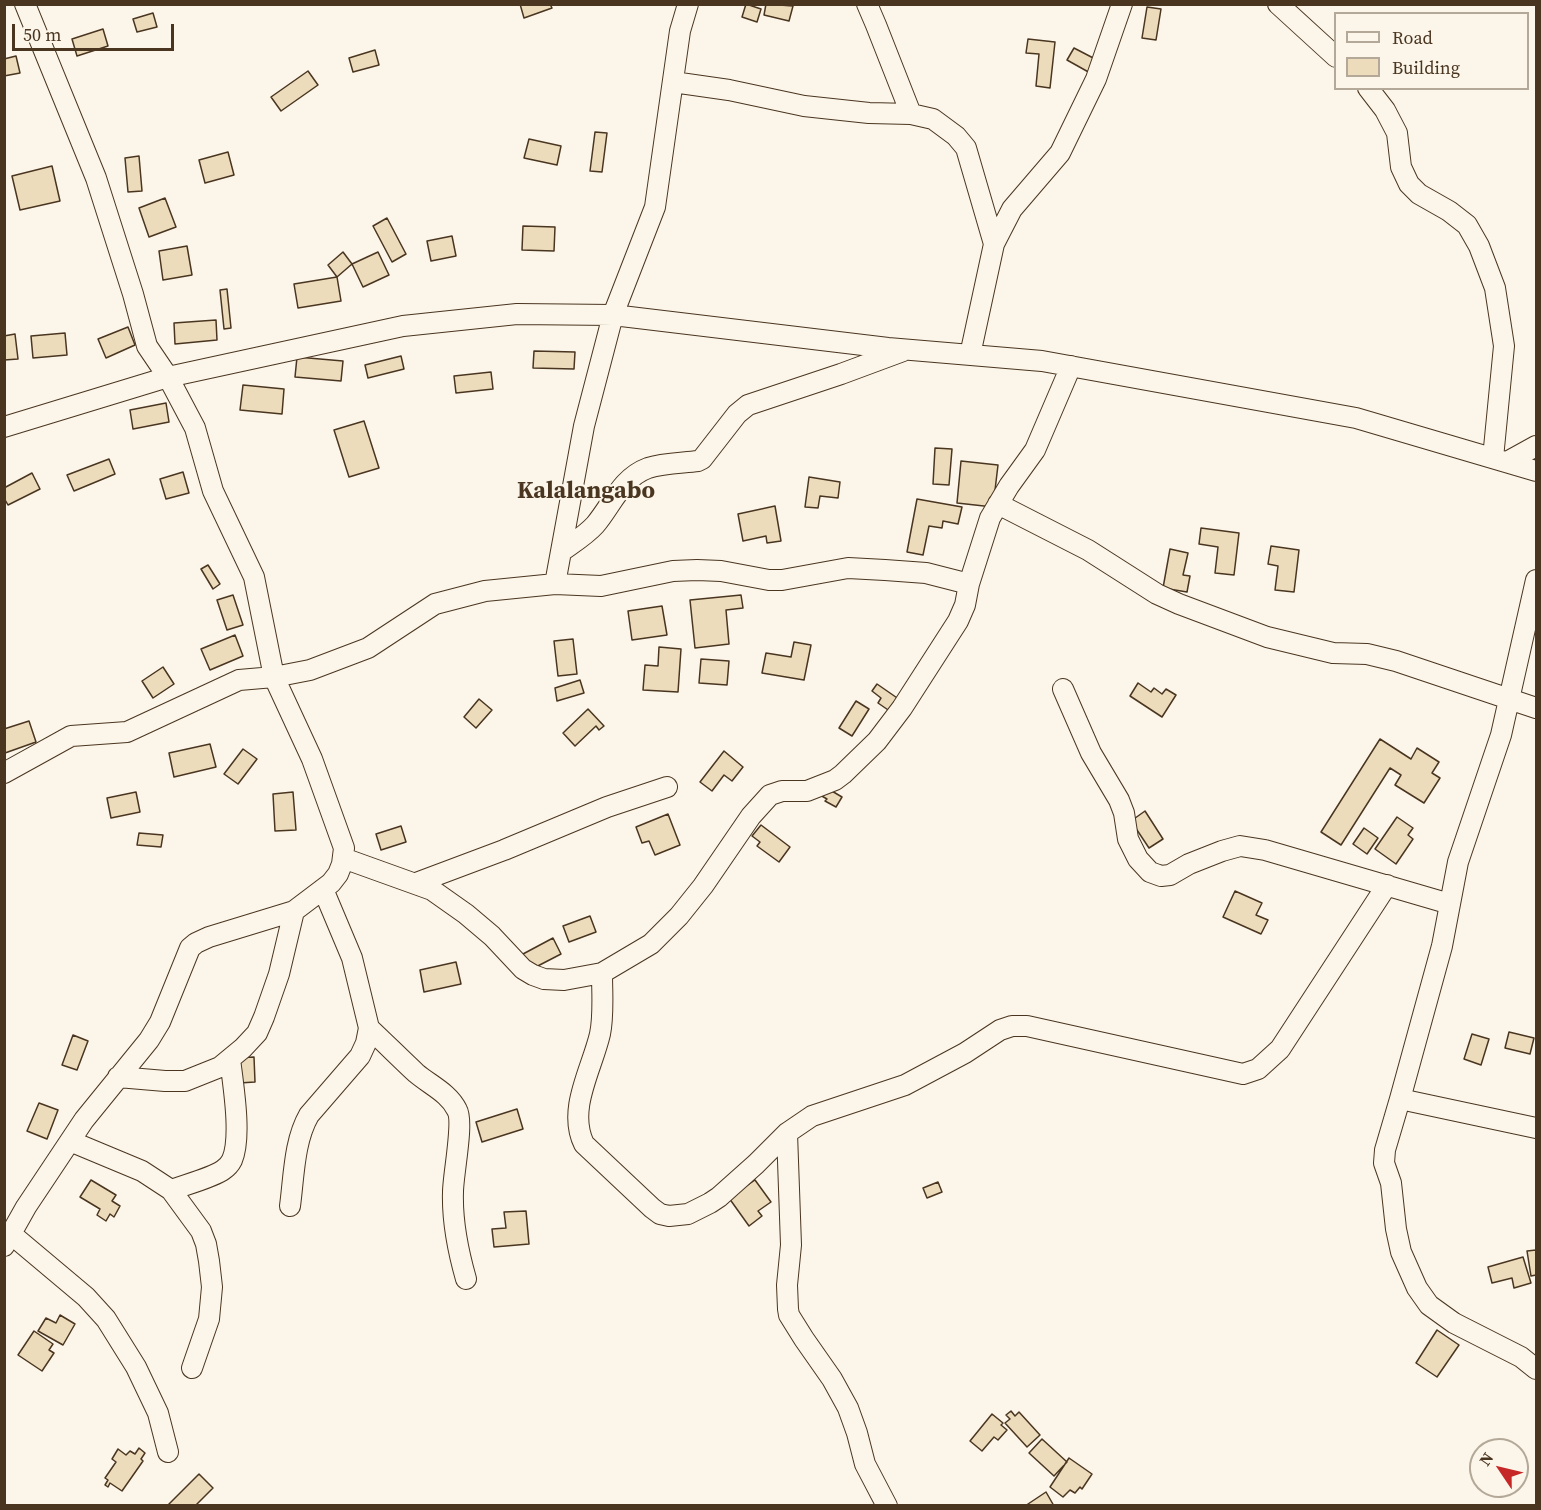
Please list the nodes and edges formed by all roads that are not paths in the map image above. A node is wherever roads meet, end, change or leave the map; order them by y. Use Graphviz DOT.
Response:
graph roads {
  1 [pos="25,4"];
  2 [pos="688,4"];
  3 [pos="867,4"];
  4 [pos="1122,4"];
  5 [pos="1278,4"];
  6 [pos="1334,56"];
  7 [pos="673,82"];
  8 [pos="1370,90"];
  9 [pos="911,114"];
  10 [pos="994,244"];
  11 [pos="613,315"];
  12 [pos="910,349"];
  13 [pos="970,355"];
  14 [pos="1071,366"];
  15 [pos="168,377"];
  16 [pos="4,427"];
  17 [pos="1536,446"];
  18 [pos="1500,460"];
  19 [pos="1536,471"];
  20 [pos="998,504"];
  21 [pos="562,551"];
  22 [pos="1536,580"];
  23 [pos="555,584"];
  24 [pos="969,584"];
  25 [pos="274,678"];
  26 [pos="1064,689"];
  27 [pos="1510,699"];
  28 [pos="1536,708"];
  29 [pos="4,773"];
  30 [pos="667,787"];
  31 [pos="343,858"];
  32 [pos="416,883"];
  33 [pos="1387,885"];
  34 [pos="323,889"];
  35 [pos="1450,904"];
  36 [pos="294,911"];
  37 [pos="602,973"];
  38 [pos="369,1028"];
  39 [pos="230,1059"];
  40 [pos="118,1077"];
  41 [pos="1400,1100"];
  42 [pos="1536,1128"];
  43 [pos="787,1133"];
  44 [pos="70,1141"];
  45 [pos="171,1190"];
  46 [pos="290,1206"];
  47 [pos="8,1240"];
  48 [pos="466,1279"];
  49 [pos="192,1368"];
  50 [pos="1536,1369"];
  51 [pos="168,1452"];
  52 [pos="887,1506"];
  1 -- 15 [label="street"];
  2 -- 7 [label="street"];
  3 -- 9 [label="street"];
  4 -- 10 [label="street"];
  5 -- 6 [label="street"];
  7 -- 9 [label="street"];
  7 -- 11 [label="street"];
  8 -- 18 [label="street"];
  9 -- 10 [label="street"];
  10 -- 13 [label="street"];
  11 -- 12 [label="street"];
  11 -- 15 [label="street"];
  11 -- 21 [label="street"];
  12 -- 13 [label="street"];
  12 -- 21 [label="street"];
  13 -- 14 [label="street"];
  14 -- 18 [label="street"];
  14 -- 20 [label="street"];
  15 -- 16 [label="street"];
  15 -- 25 [label="street"];
  17 -- 18 [label="street"];
  18 -- 19 [label="street"];
  20 -- 24 [label="street"];
  20 -- 27 [label="street"];
  21 -- 23 [label="street"];
  22 -- 27 [label="street"];
  23 -- 24 [label="street"];
  23 -- 25 [label="street"];
  24 -- 37 [label="street"];
  25 -- 29 [label="street"];
  25 -- 31 [label="street"];
  26 -- 33 [label="street"];
  27 -- 28 [label="street"];
  27 -- 35 [label="street"];
  30 -- 32 [label="street"];
  31 -- 32 [label="street"];
  31 -- 34 [label="street"];
  32 -- 37 [label="street"];
  33 -- 35 [label="street"];
  33 -- 43 [label="street"];
  34 -- 36 [label="street"];
  34 -- 38 [label="street"];
  35 -- 41 [label="street"];
  36 -- 39 [label="street"];
  36 -- 40 [label="street"];
  37 -- 43 [label="street"];
  38 -- 46 [label="street"];
  38 -- 48 [label="street"];
  39 -- 40 [label="street"];
  39 -- 45 [label="street"];
  40 -- 44 [label="street"];
  41 -- 42 [label="street"];
  41 -- 50 [label="street"];
  43 -- 52 [label="street"];
  44 -- 45 [label="street"];
  44 -- 47 [label="street"];
  45 -- 49 [label="street"];
  47 -- 51 [label="street"];
}
